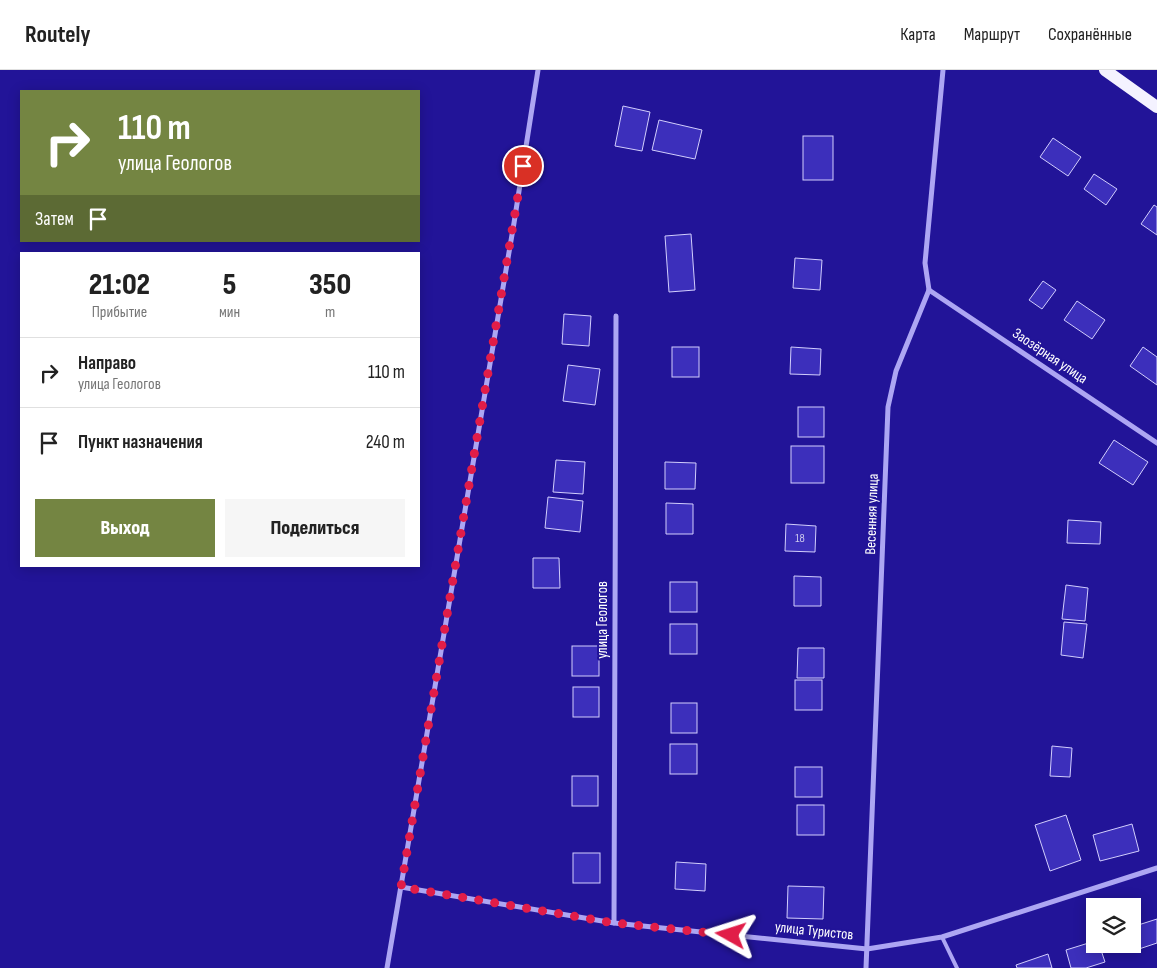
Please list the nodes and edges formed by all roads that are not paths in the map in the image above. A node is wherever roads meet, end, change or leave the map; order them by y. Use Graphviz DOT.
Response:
graph roads {
  1 [pos="538,70"];
  2 [pos="943,70"];
  3 [pos="1105,70"];
  4 [pos="1157,107"];
  5 [pos="929,290"];
  6 [pos="616,316"];
  7 [pos="1157,443"];
  8 [pos="1157,868"];
  9 [pos="401,887"];
  10 [pos="614,923"];
  11 [pos="942,937"];
  12 [pos="867,949"];
  13 [pos="387,968"];
  14 [pos="866,968"];
  15 [pos="957,968"];
  1 -- 9 [label="street"];
  2 -- 5 [label="street, Весенняя улица"];
  3 -- 4 [label="main road"];
  5 -- 7 [label="street, Заозёрная улица"];
  5 -- 12 [label="street, Весенняя улица"];
  6 -- 10 [label="street, улица Геологов"];
  8 -- 11 [label="street, улица Туристов"];
  9 -- 10 [label="street, улица Туристов"];
  9 -- 13 [label="street"];
  10 -- 12 [label="street, улица Туристов"];
  11 -- 12 [label="street, улица Туристов"];
  11 -- 15 [label="lane"];
  12 -- 14 [label="street, Весенняя улица"];
}
